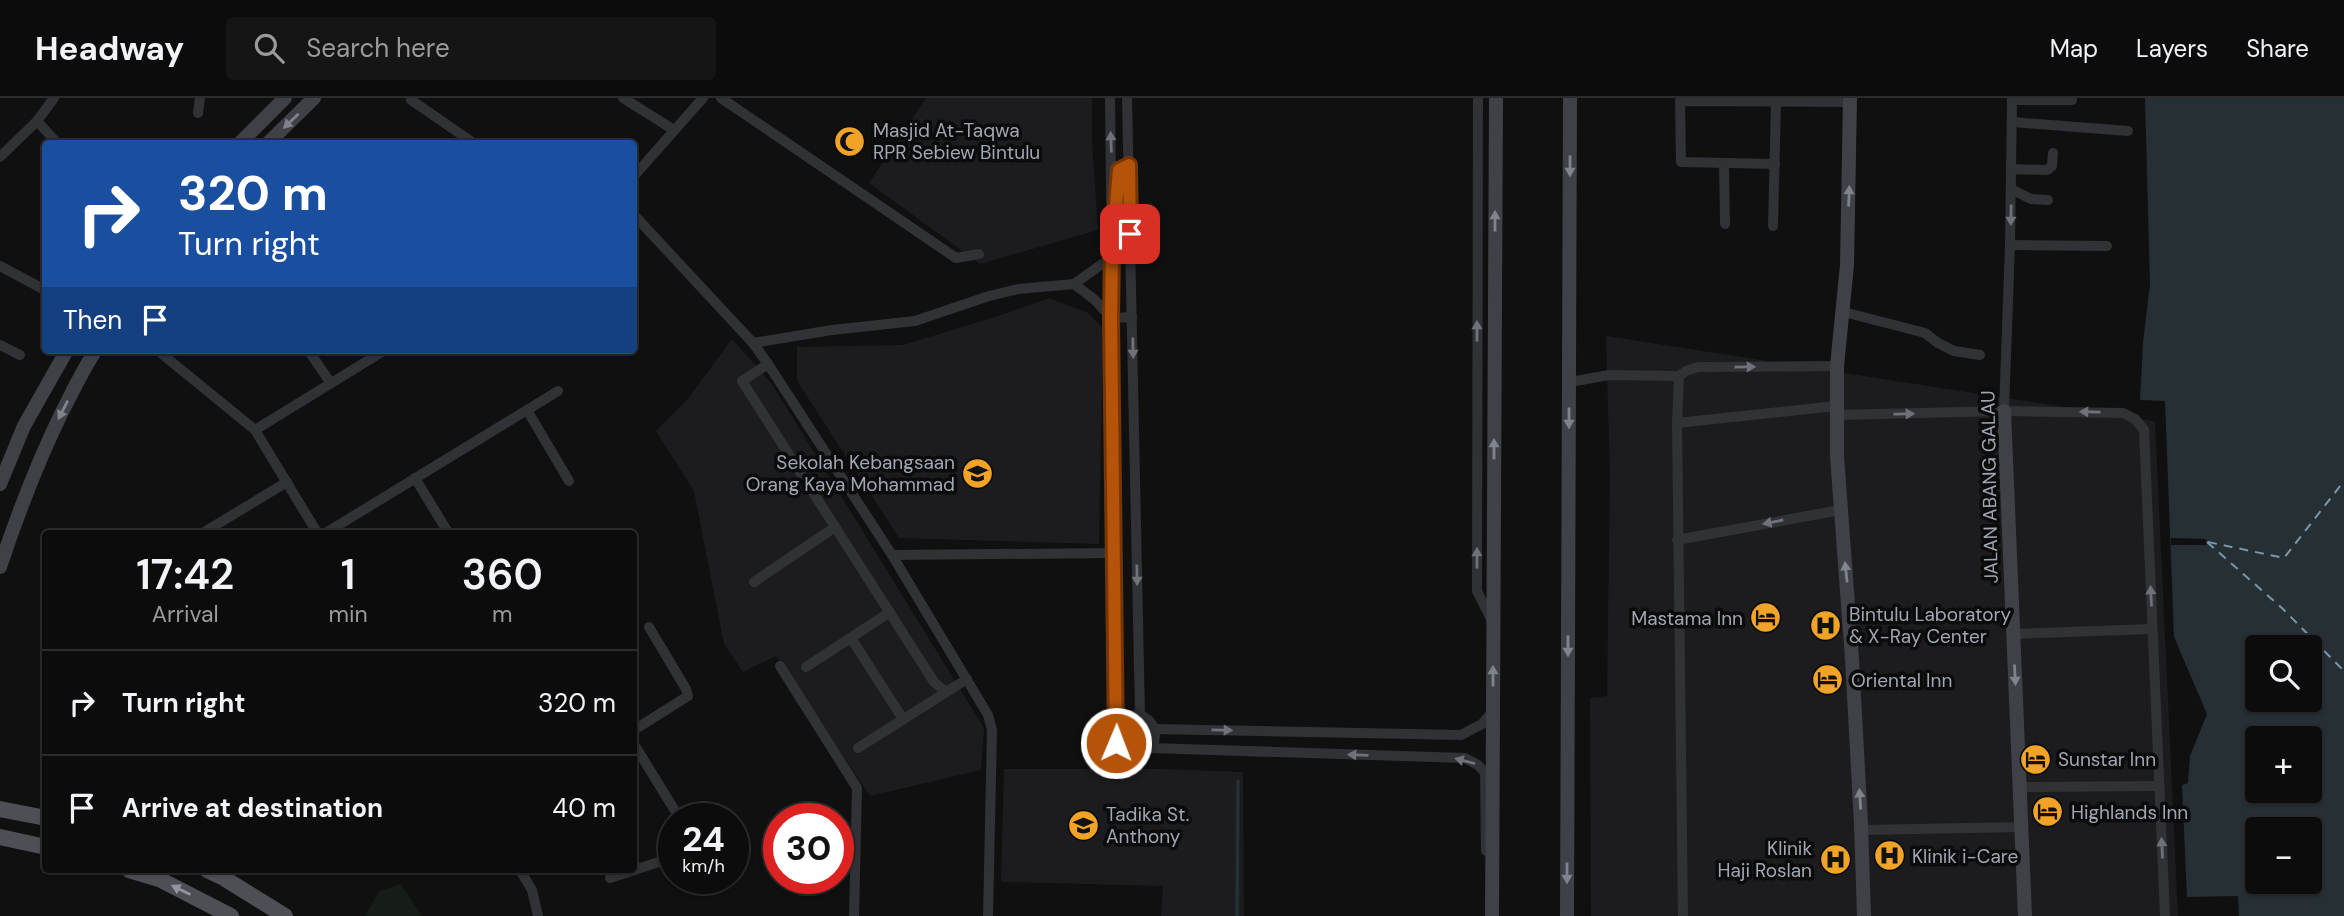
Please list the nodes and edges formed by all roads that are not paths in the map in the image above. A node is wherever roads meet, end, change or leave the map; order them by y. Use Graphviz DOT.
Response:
graph roads {
  1 [pos="201,98"];
  2 [pos="314,98"];
  3 [pos="623,98"];
  4 [pos="703,98"];
  5 [pos="721,98"];
  6 [pos="1110,98"];
  7 [pos="1127,98"];
  8 [pos="1478,98"];
  9 [pos="1496,98"];
  10 [pos="1570,98"];
  11 [pos="2012,99"];
  12 [pos="48,100"];
  13 [pos="411,100"];
  14 [pos="1850,100"];
  15 [pos="2072,100"];
  16 [pos="279,101"];
  17 [pos="1776,101"];
  18 [pos="198,113"];
  19 [pos="37,121"];
  20 [pos="2012,121"];
  21 [pos="674,130"];
  22 [pos="2128,131"];
  23 [pos="54,140"];
  24 [pos="243,140"];
  25 [pos="271,140"];
  26 [pos="469,140"];
  27 [pos="2053,153"];
  28 [pos="0,157"];
  29 [pos="1724,164"];
  30 [pos="1775,164"];
  31 [pos="1129,165"];
  32 [pos="2011,169"];
  33 [pos="637,173"];
  34 [pos="2011,189"];
  35 [pos="2048,200"];
  36 [pos="637,218"];
  37 [pos="1725,224"];
  38 [pos="1773,226"];
  39 [pos="2010,245"];
  40 [pos="2107,246"];
  41 [pos="979,254"];
  42 [pos="1112,255"];
  43 [pos="0,266"];
  44 [pos="1074,285"];
  45 [pos="42,288"];
  46 [pos="1844,312"];
  47 [pos="1132,317"];
  48 [pos="1111,318"];
  49 [pos="753,343"];
  50 [pos="0,345"];
  51 [pos="65,354"];
  52 [pos="93,354"];
  53 [pos="162,354"];
  54 [pos="311,354"];
  55 [pos="378,354"];
  56 [pos="20,355"];
  57 [pos="1980,355"];
  58 [pos="768,364"];
  59 [pos="1838,366"];
  60 [pos="1679,376"];
  61 [pos="330,382"];
  62 [pos="1570,382"];
  63 [pos="558,391"];
  64 [pos="527,410"];
  65 [pos="1836,411"];
  66 [pos="2004,411"];
  67 [pos="1676,423"];
  68 [pos="255,430"];
  69 [pos="415,478"];
  70 [pos="569,481"];
  71 [pos="286,482"];
  72 [pos="0,484"];
  73 [pos="1840,510"];
  74 [pos="835,527"];
  75 [pos="208,530"];
  76 [pos="316,530"];
  77 [pos="330,530"];
  78 [pos="447,530"];
  79 [pos="1677,540"];
  80 [pos="1115,553"];
  81 [pos="892,555"];
  82 [pos="0,567"];
  83 [pos="754,582"];
  84 [pos="890,612"];
  85 [pos="1493,623"];
  86 [pos="649,627"];
  87 [pos="2152,629"];
  88 [pos="2013,634"];
  89 [pos="851,638"];
  90 [pos="780,666"];
  91 [pos="806,667"];
  92 [pos="967,679"];
  93 [pos="946,692"];
  94 [pos="1492,712"];
  95 [pos="1140,715"];
  96 [pos="903,719"];
  97 [pos="1117,724"];
  98 [pos="637,728"];
  99 [pos="1154,729"];
  100 [pos="858,748"];
  101 [pos="1150,748"];
  102 [pos="637,749"];
  103 [pos="2159,786"];
  104 [pos="2020,787"];
  105 [pos="0,794"];
  106 [pos="670,803"];
  107 [pos="0,809"];
  108 [pos="17,811"];
  109 [pos="42,817"];
  110 [pos="2021,827"];
  111 [pos="1862,830"];
  112 [pos="5,840"];
  113 [pos="42,846"];
  114 [pos="658,862"];
  115 [pos="1492,864"];
  116 [pos="637,869"];
  117 [pos="139,873"];
  118 [pos="213,873"];
  119 [pos="522,873"];
  120 [pos="625,873"];
  121 [pos="610,878"];
  122 [pos="232,916"];
  123 [pos="285,916"];
  124 [pos="538,916"];
  125 [pos="854,916"];
  126 [pos="988,916"];
  127 [pos="1492,916"];
  128 [pos="1567,916"];
  129 [pos="1683,916"];
  130 [pos="1864,916"];
  131 [pos="2025,916"];
  132 [pos="2165,916"];
  1 -- 18 [label="street"];
  2 -- 25 [label="street, one-way"];
  3 -- 21 [label="street"];
  4 -- 21 [label="street"];
  5 -- 41 [label="street"];
  42 -- 6 [label="street, one-way"];
  7 -- 31 [label="street"];
  85 -- 8 [label="street, one-way"];
  85 -- 9 [label="street, one-way"];
  10 -- 62 [label="street, one-way"];
  11 -- 15 [label="street"];
  11 -- 20 [label="street, JALAN ABANG GALAU"];
  12 -- 19 [label="street"];
  13 -- 26 [label="street"];
  14 -- 17 [label="street"];
  46 -- 14 [label="street, one-way"];
  16 -- 24 [label="street"];
  17 -- 29 [label="street"];
  17 -- 30 [label="street"];
  19 -- 23 [label="street"];
  19 -- 28 [label="street"];
  20 -- 22 [label="street"];
  20 -- 32 [label="street, JALAN ABANG GALAU"];
  21 -- 33 [label="street"];
  27 -- 32 [label="street"];
  29 -- 30 [label="street"];
  29 -- 37 [label="street"];
  30 -- 38 [label="street"];
  31 -- 42 [label="street"];
  31 -- 47 [label="street"];
  32 -- 34 [label="street, JALAN ABANG GALAU"];
  34 -- 35 [label="street"];
  34 -- 39 [label="street, JALAN ABANG GALAU, one-way"];
  36 -- 49 [label="street"];
  39 -- 40 [label="street"];
  39 -- 66 [label="street, JALAN ABANG GALAU"];
  42 -- 44 [label="street"];
  42 -- 48 [label="street"];
  43 -- 45 [label="street"];
  44 -- 48 [label="street"];
  44 -- 49 [label="street"];
  46 -- 57 [label="street"];
  46 -- 59 [label="street"];
  47 -- 48 [label="street"];
  47 -- 95 [label="street, one-way"];
  48 -- 80 [label="street"];
  49 -- 58 [label="street"];
  50 -- 56 [label="street"];
  51 -- 72 [label="street"];
  52 -- 82 [label="street, one-way"];
  53 -- 68 [label="street"];
  54 -- 61 [label="street"];
  55 -- 61 [label="street"];
  58 -- 74 [label="street"];
  58 -- 81 [label="street"];
  60 -- 59 [label="street, one-way"];
  59 -- 65 [label="street"];
  60 -- 62 [label="street"];
  60 -- 67 [label="street"];
  61 -- 68 [label="street"];
  62 -- 128 [label="street, one-way"];
  63 -- 64 [label="street"];
  64 -- 69 [label="street"];
  64 -- 70 [label="street"];
  65 -- 66 [label="street, one-way"];
  65 -- 67 [label="street"];
  65 -- 73 [label="street"];
  87 -- 66 [label="street, one-way"];
  66 -- 88 [label="street, JALAN ABANG GALAU"];
  67 -- 79 [label="street"];
  68 -- 71 [label="street"];
  69 -- 77 [label="street"];
  69 -- 78 [label="street"];
  71 -- 75 [label="street"];
  71 -- 76 [label="street"];
  73 -- 79 [label="street, one-way"];
  111 -- 73 [label="street, one-way"];
  74 -- 83 [label="street"];
  74 -- 84 [label="street"];
  79 -- 129 [label="street"];
  80 -- 81 [label="street"];
  80 -- 97 [label="street"];
  81 -- 92 [label="street"];
  84 -- 89 [label="street"];
  84 -- 93 [label="street"];
  94 -- 85 [label="street, one-way"];
  86 -- 98 [label="street"];
  87 -- 88 [label="street"];
  87 -- 103 [label="street"];
  88 -- 104 [label="street, JALAN ABANG GALAU, one-way"];
  89 -- 91 [label="street"];
  89 -- 96 [label="street"];
  90 -- 125 [label="street"];
  92 -- 93 [label="street"];
  92 -- 126 [label="street"];
  93 -- 96 [label="street"];
  99 -- 94 [label="street, one-way"];
  94 -- 115 [label="street"];
  95 -- 97 [label="street"];
  95 -- 99 [label="street"];
  96 -- 100 [label="street"];
  97 -- 101 [label="street"];
  99 -- 101 [label="street"];
  115 -- 101 [label="street, one-way"];
  102 -- 106 [label="street"];
  103 -- 104 [label="street"];
  132 -- 103 [label="street, one-way"];
  104 -- 110 [label="street, JALAN ABANG GALAU"];
  105 -- 108 [label="main road"];
  107 -- 108 [label="main road"];
  108 -- 109 [label="main road"];
  110 -- 111 [label="street"];
  110 -- 131 [label="street, JALAN ABANG GALAU"];
  111 -- 130 [label="street"];
  112 -- 113 [label="main road"];
  114 -- 116 [label="street"];
  115 -- 127 [label="street"];
  122 -- 117 [label="main road, one-way"];
  118 -- 123 [label="main road"];
  119 -- 124 [label="street"];
  120 -- 121 [label="street"];
}
